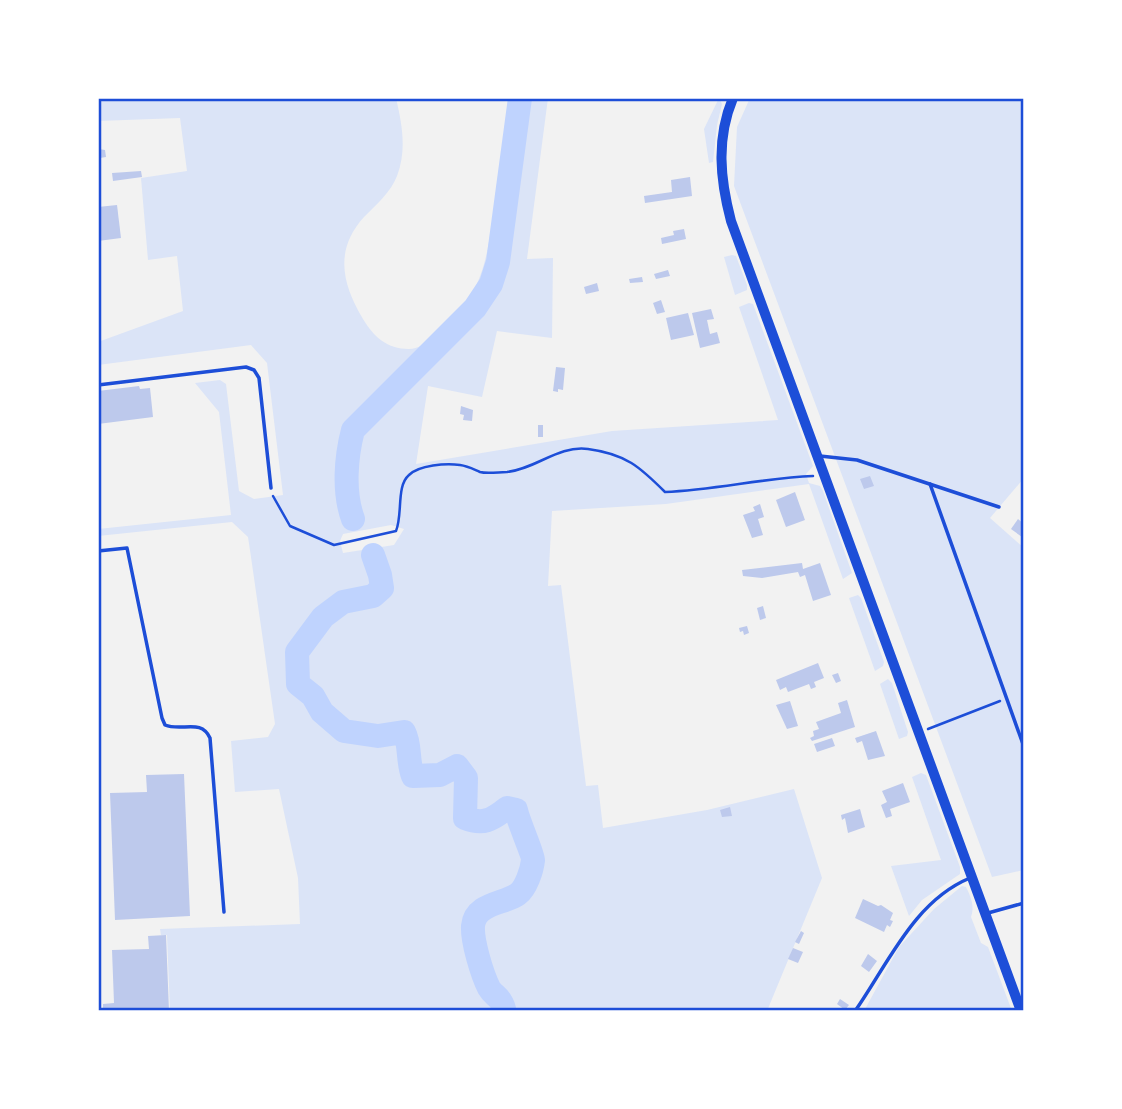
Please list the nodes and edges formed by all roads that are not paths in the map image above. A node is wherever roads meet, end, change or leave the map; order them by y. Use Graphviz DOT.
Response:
graph roads {
  1 [pos="733,98"];
  2 [pos="98,385"];
  3 [pos="816,456"];
  4 [pos="930,484"];
  5 [pos="271,488"];
  6 [pos="999,507"];
  7 [pos="98,551"];
  8 [pos="1024,747"];
  9 [pos="972,878"];
  10 [pos="1024,903"];
  11 [pos="224,912"];
  12 [pos="986,914"];
  13 [pos="855,1011"];
  14 [pos="1021,1011"];
  1 -- 3 [label="street"];
  2 -- 5 [label="lane"];
  3 -- 4 [label="lane"];
  3 -- 9 [label="street"];
  4 -- 6 [label="lane"];
  4 -- 8 [label="lane"];
  7 -- 11 [label="lane"];
  9 -- 12 [label="street"];
  9 -- 13 [label="lane"];
  10 -- 12 [label="lane"];
  12 -- 14 [label="street"];
}
